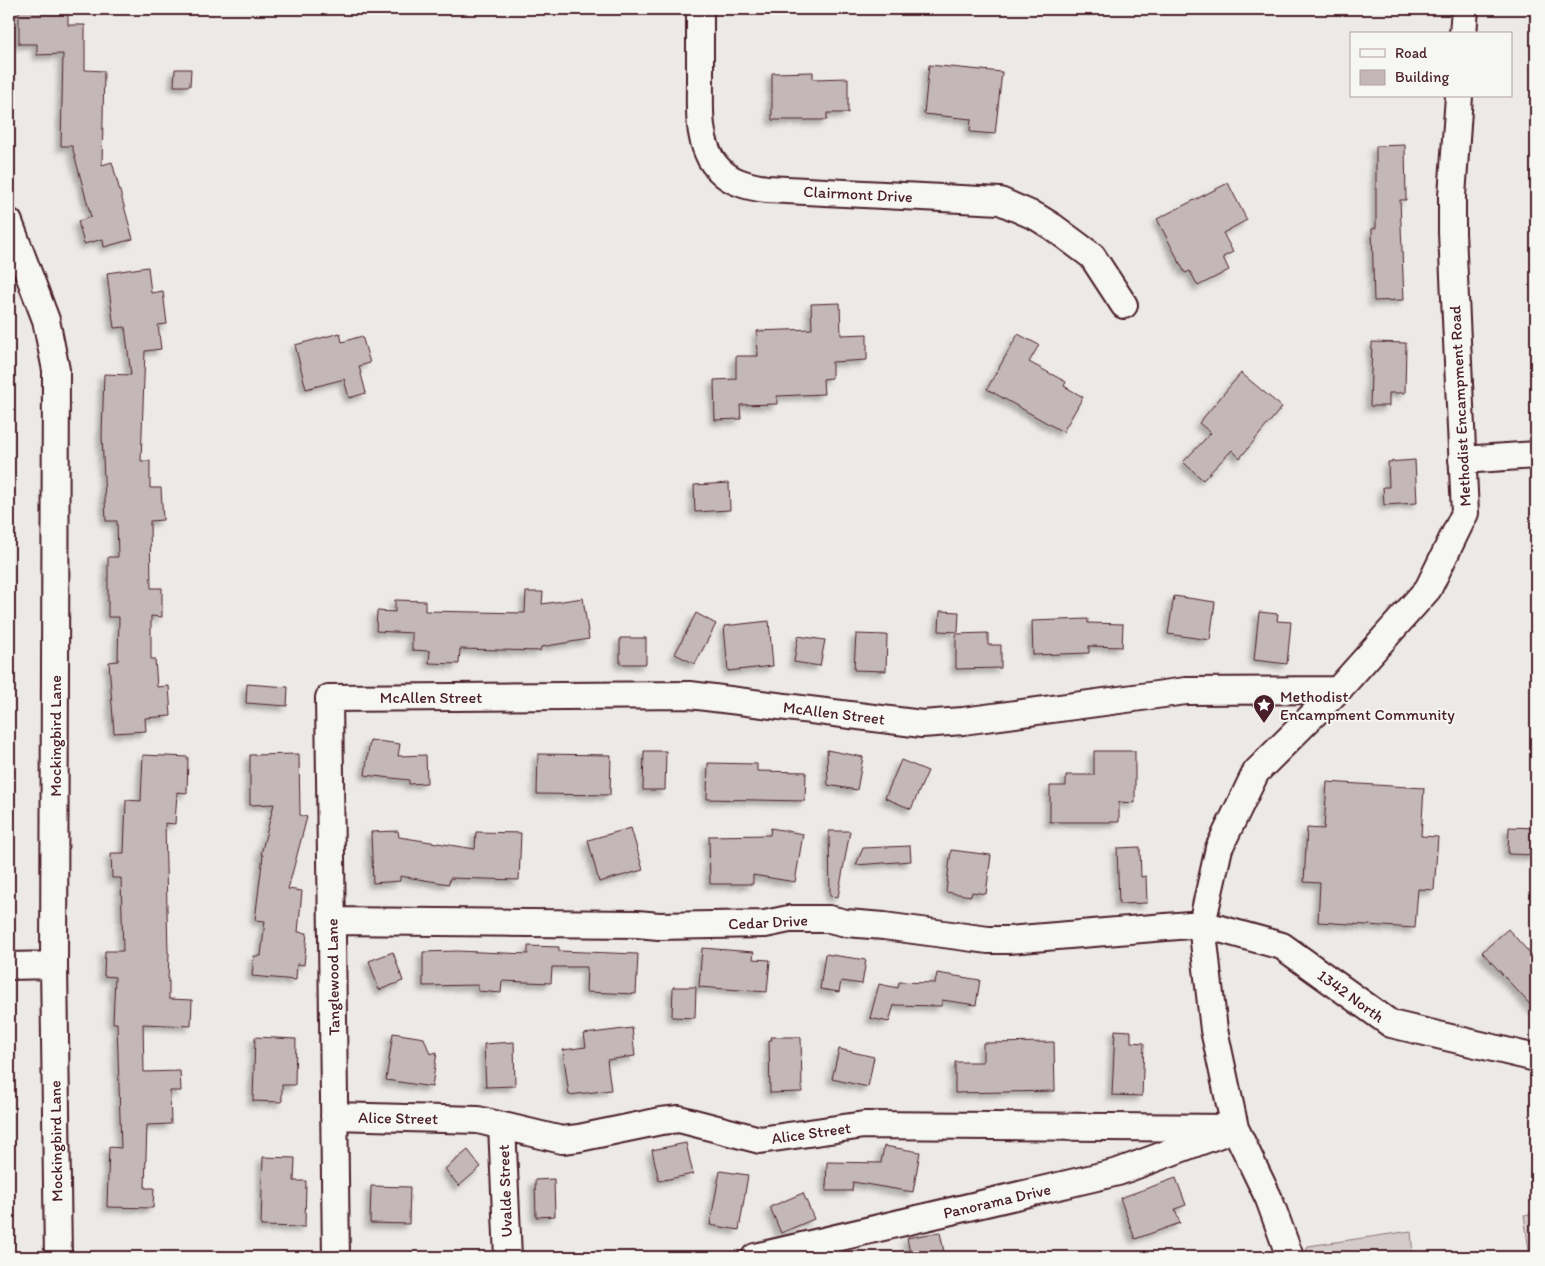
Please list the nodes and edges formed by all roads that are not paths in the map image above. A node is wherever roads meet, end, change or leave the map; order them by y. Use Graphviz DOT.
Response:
graph roads {
  1 [pos="700,9"];
  2 [pos="1465,9"];
  3 [pos="1463,32"];
  4 [pos="1459,98"];
  5 [pos="9,222"];
  6 [pos="1124,304"];
  7 [pos="1536,455"];
  8 [pos="1462,460"];
  9 [pos="1338,690"];
  10 [pos="329,698"];
  11 [pos="332,921"];
  12 [pos="1202,924"];
  13 [pos="9,966"];
  14 [pos="54,966"];
  15 [pos="1536,1058"];
  16 [pos="334,1116"];
  17 [pos="502,1126"];
  18 [pos="1235,1128"];
  19 [pos="1288,1252"];
  20 [pos="58,1257"];
  21 [pos="336,1257"];
  22 [pos="508,1257"];
  23 [pos="755,1257"];
  1 -- 6 [label="street, Clairmont Drive"];
  2 -- 3 [label="street"];
  4 -- 8 [label="street, Methodist Encampment Road"];
  5 -- 14 [label="street, Mockingbird Lane"];
  7 -- 8 [label="street"];
  8 -- 9 [label="street, Methodist Encampment Road"];
  9 -- 10 [label="street, McAllen Street"];
  9 -- 12 [label="street, Methodist Encampment Road"];
  10 -- 11 [label="street, Tanglewood Lane"];
  11 -- 12 [label="street, Cedar Drive"];
  11 -- 16 [label="street, Tanglewood Lane"];
  12 -- 15 [label="street, 1342 North"];
  12 -- 18 [label="street, Methodist Encampment Road"];
  13 -- 14 [label="street"];
  14 -- 20 [label="street, Mockingbird Lane"];
  16 -- 17 [label="street, Alice Street"];
  16 -- 21 [label="street, Tanglewood Lane"];
  17 -- 18 [label="street, Alice Street"];
  17 -- 22 [label="street, Uvalde Street"];
  18 -- 19 [label="street, Methodist Encampment Road"];
  18 -- 23 [label="street, Panorama Drive"];
}
